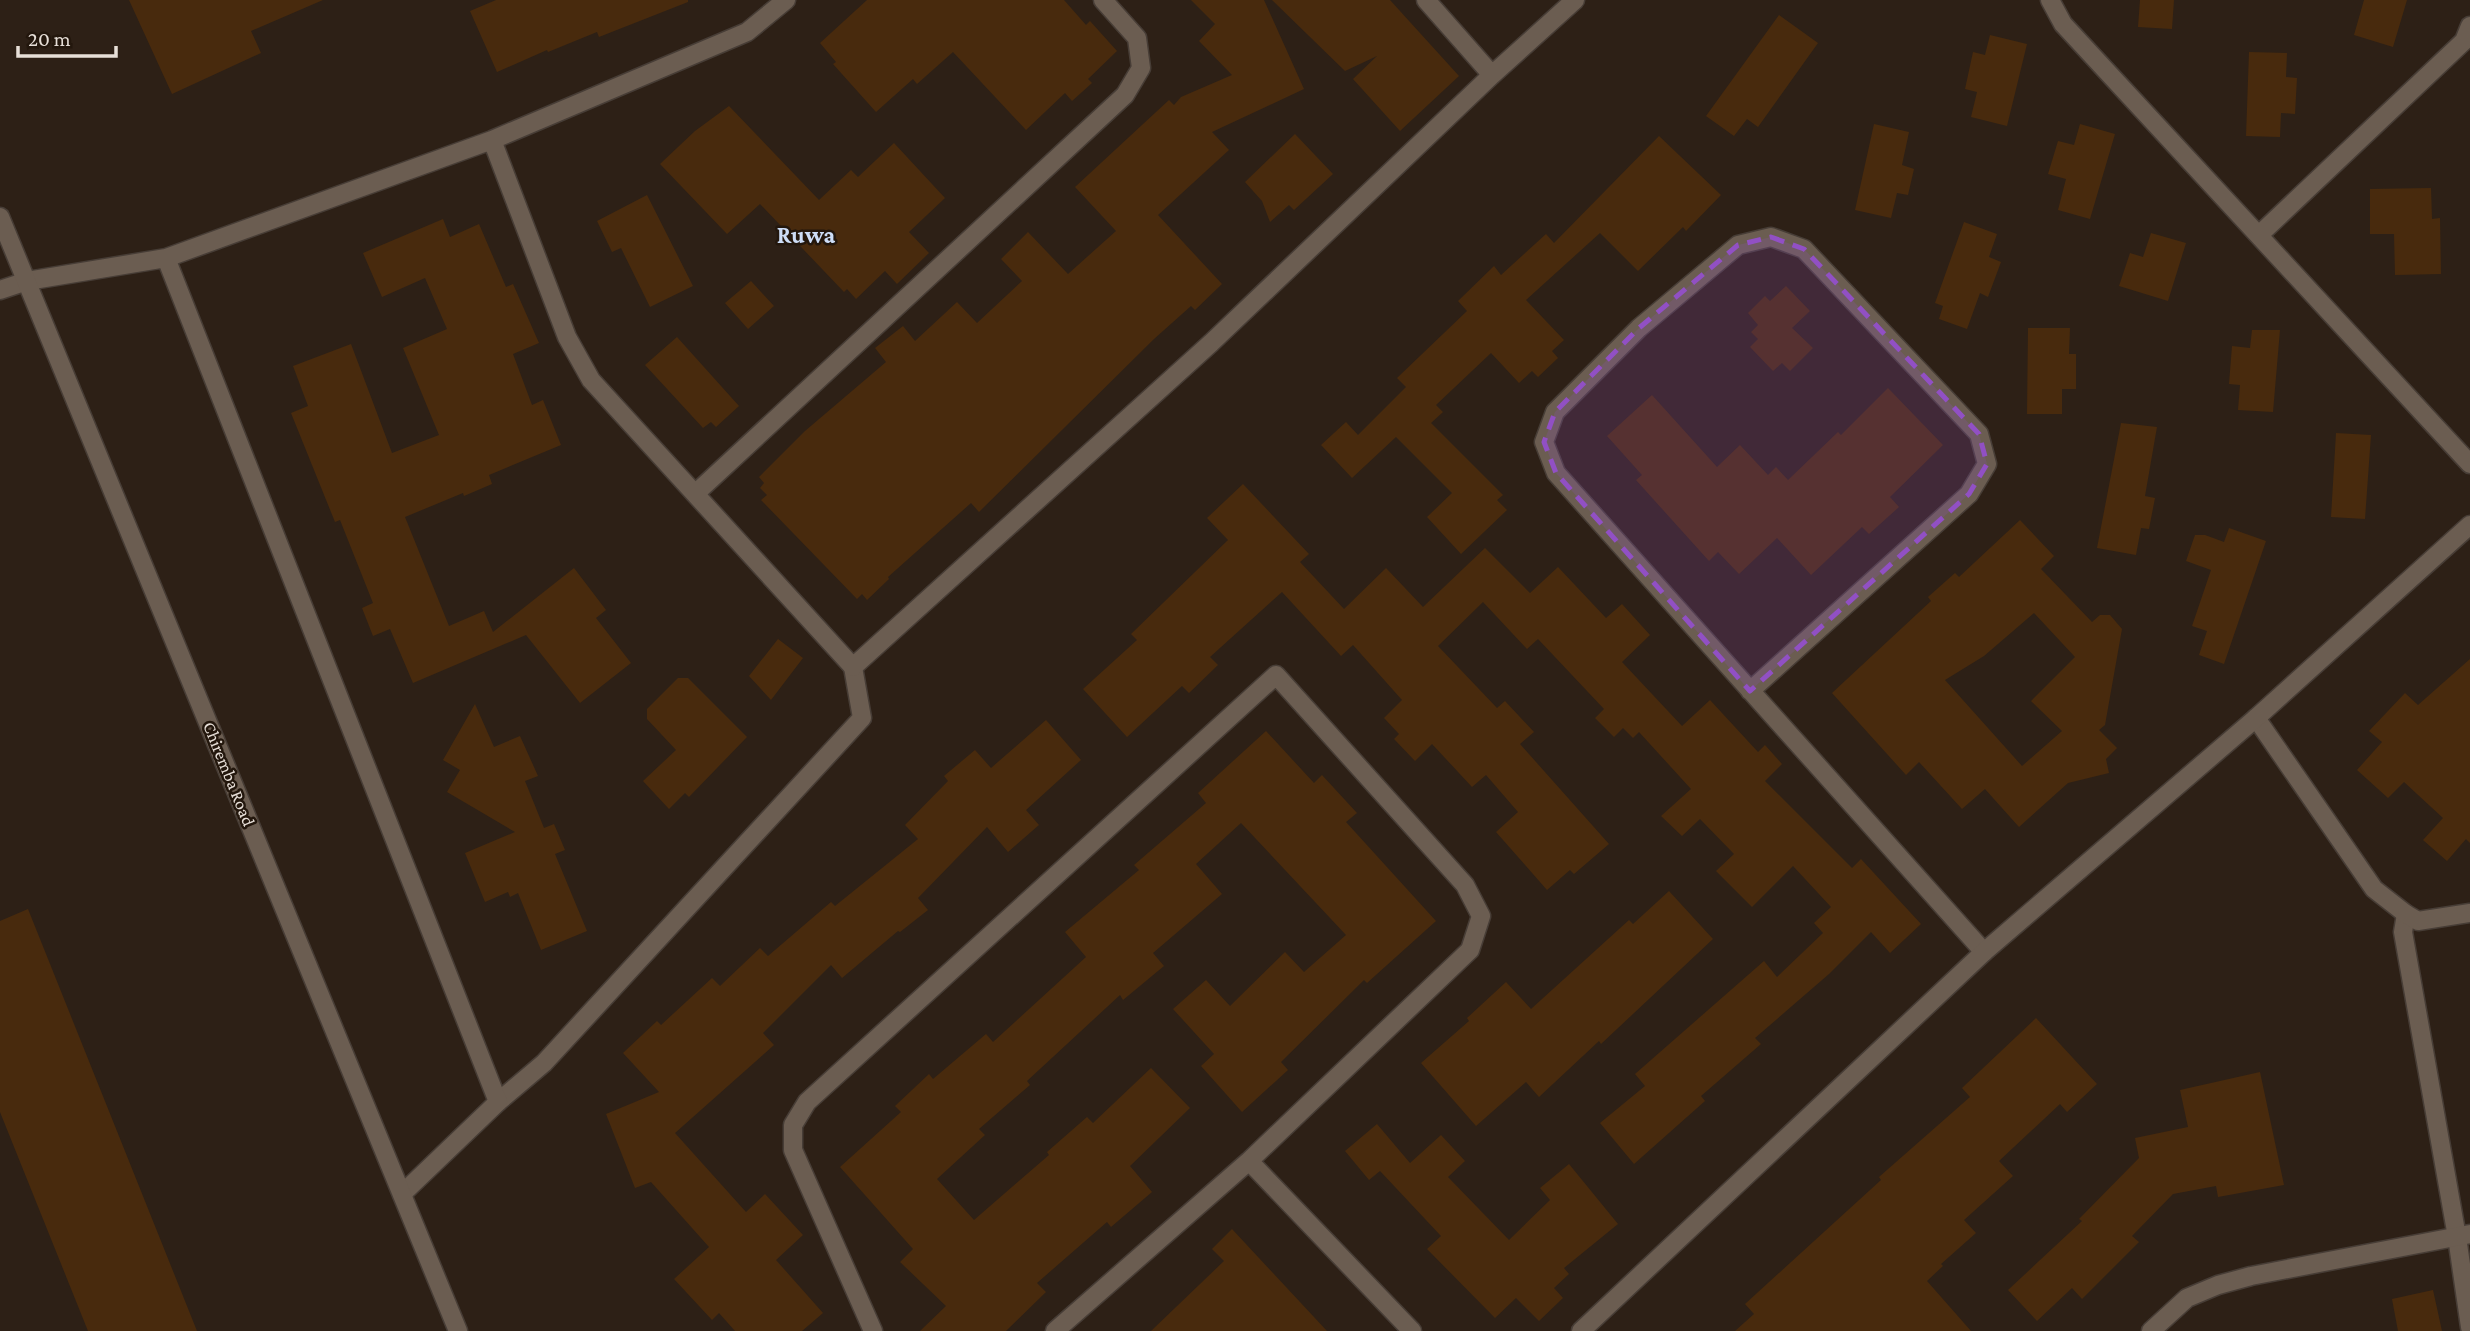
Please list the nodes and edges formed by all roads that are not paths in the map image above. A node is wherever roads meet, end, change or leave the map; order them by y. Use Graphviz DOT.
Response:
graph roads {
  1 [pos="786,0"];
  2 [pos="1103,0"];
  3 [pos="1426,0"];
  4 [pos="1575,0"];
  5 [pos="2050,0"];
  6 [pos="2470,26"];
  7 [pos="1492,75"];
  8 [pos="492,140"];
  9 [pos="0,217"];
  10 [pos="2259,235"];
  11 [pos="166,258"];
  12 [pos="27,281"];
  13 [pos="0,290"];
  14 [pos="2470,464"];
  15 [pos="696,493"];
  16 [pos="2470,525"];
  17 [pos="853,667"];
  18 [pos="1750,691"];
  19 [pos="2256,718"];
  20 [pos="2470,912"];
  21 [pos="2406,914"];
  22 [pos="1984,952"];
  23 [pos="498,1102"];
  24 [pos="1249,1161"];
  25 [pos="402,1194"];
  26 [pos="2463,1235"];
  27 [pos="2470,1327"];
  28 [pos="458,1331"];
  29 [pos="873,1331"];
  30 [pos="1055,1331"];
  31 [pos="1412,1331"];
  32 [pos="1581,1331"];
  33 [pos="2151,1331"];
  1 -- 8 [label="street"];
  2 -- 15 [label="street"];
  3 -- 7 [label="street"];
  4 -- 7 [label="street"];
  5 -- 10 [label="street"];
  6 -- 10 [label="street"];
  7 -- 17 [label="street"];
  8 -- 11 [label="street"];
  8 -- 15 [label="street"];
  9 -- 12 [label="street, Chiremba Road"];
  10 -- 14 [label="street"];
  11 -- 12 [label="street"];
  11 -- 23 [label="street"];
  12 -- 13 [label="street"];
  12 -- 25 [label="street, Chiremba Road"];
  15 -- 17 [label="street"];
  16 -- 19 [label="street"];
  17 -- 23 [label="street"];
  18 -- 18 [label="street"];
  18 -- 22 [label="street"];
  19 -- 21 [label="street"];
  19 -- 22 [label="street"];
  20 -- 21 [label="street"];
  21 -- 26 [label="street"];
  22 -- 32 [label="street"];
  23 -- 25 [label="street"];
  24 -- 29 [label="street"];
  24 -- 30 [label="street"];
  24 -- 31 [label="street"];
  25 -- 28 [label="street, Chiremba Road"];
  26 -- 27 [label="street"];
  26 -- 33 [label="street"];
}
